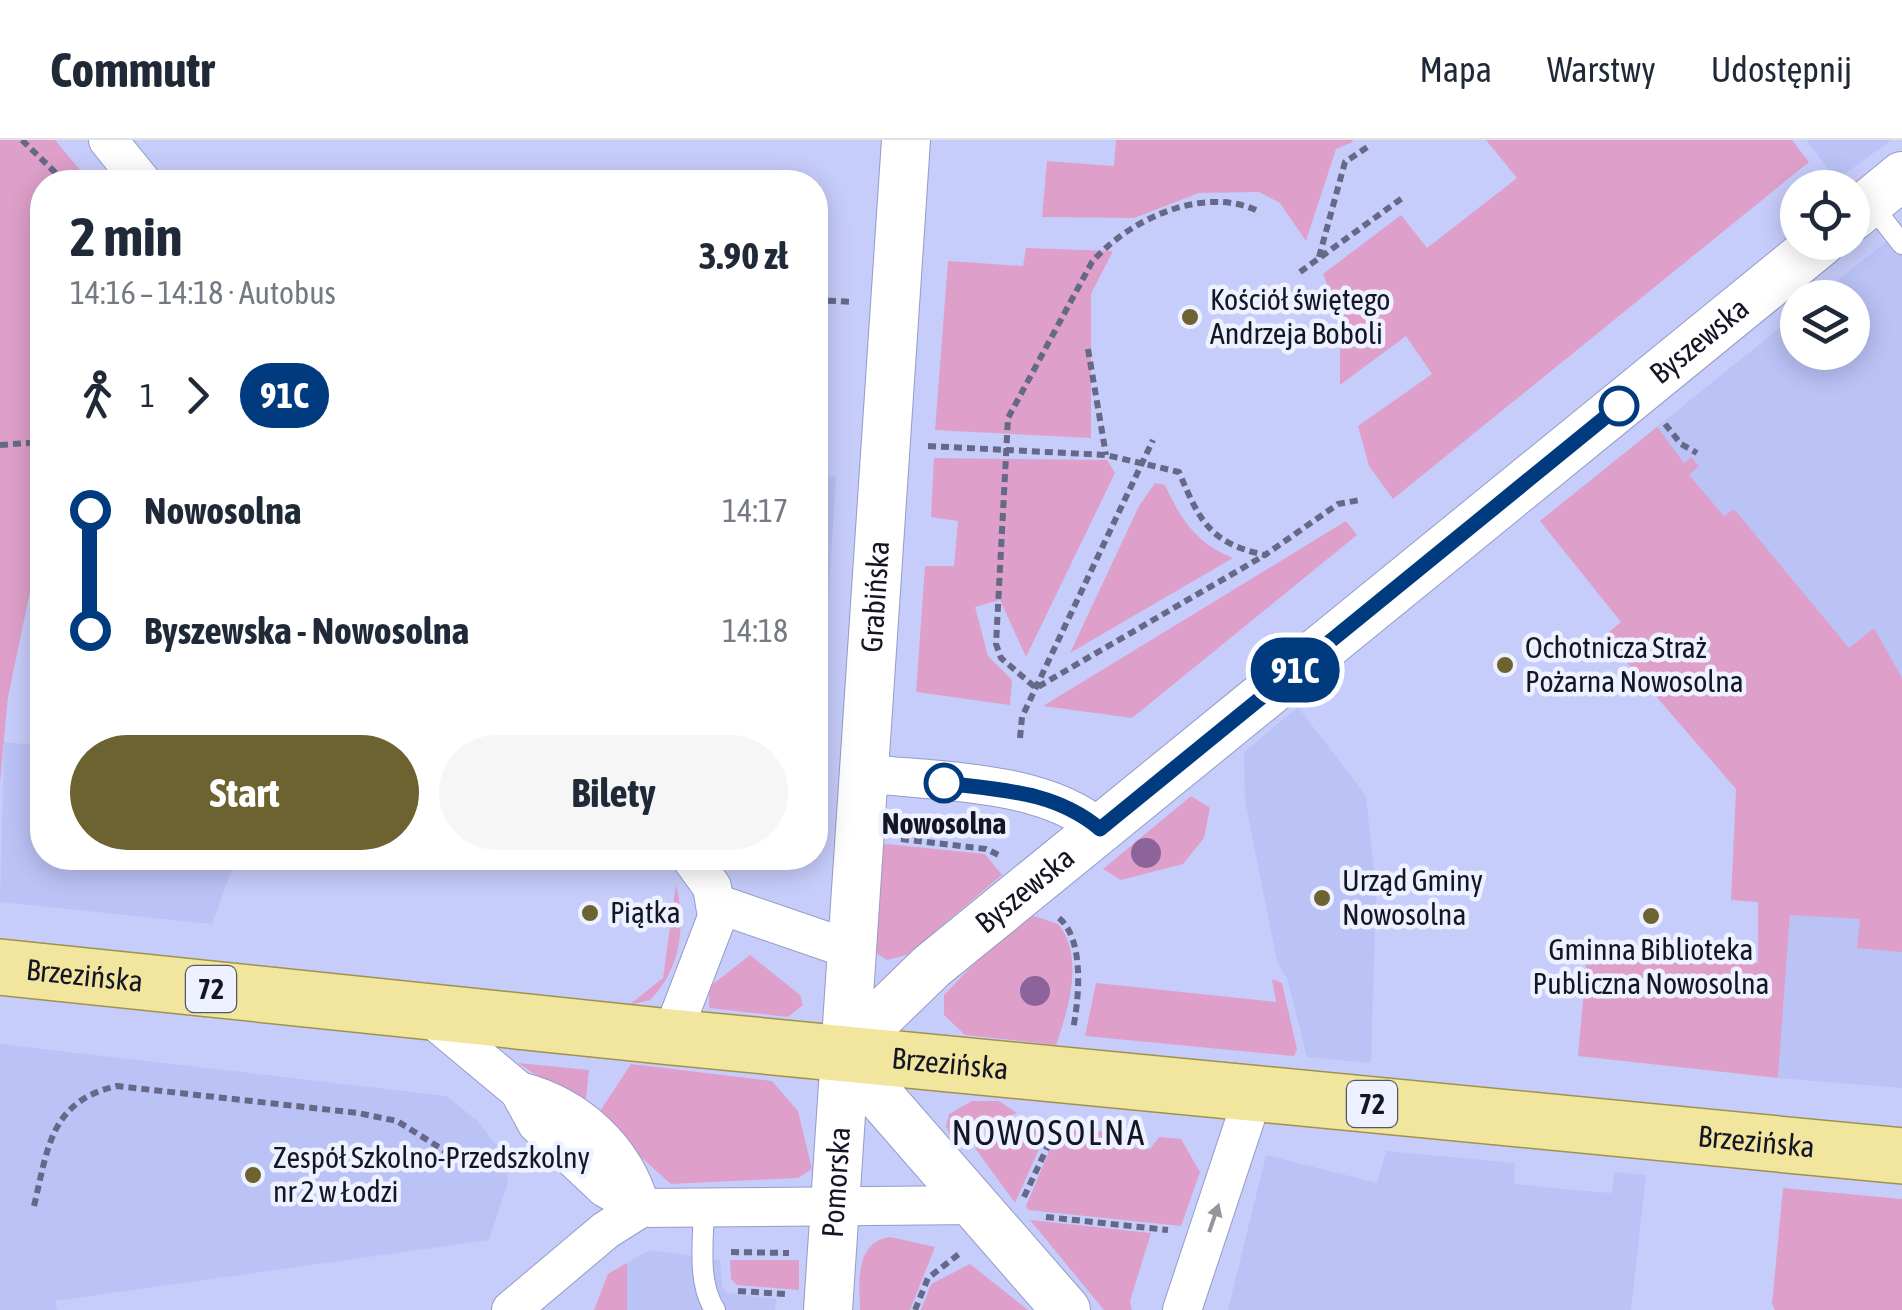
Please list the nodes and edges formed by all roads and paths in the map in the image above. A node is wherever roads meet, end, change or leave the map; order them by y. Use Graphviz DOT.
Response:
graph roads {
  1 [pos="22,140"];
  2 [pos="108,140"];
  3 [pos="906,140"];
  4 [pos="1369,146"];
  5 [pos="53,170"];
  6 [pos="132,170"];
  7 [pos="1406,196"];
  8 [pos="1875,199"];
  9 [pos="1256,210"];
  10 [pos="1902,244"];
  11 [pos="1318,259"];
  12 [pos="1799,260"];
  13 [pos="1300,272"];
  14 [pos="1088,349"];
  15 [pos="1153,440"];
  16 [pos="30,443"];
  17 [pos="1681,444"];
  18 [pos="0,445"];
  19 [pos="924,445"];
  20 [pos="1004,450"];
  21 [pos="1697,453"];
  22 [pos="1106,454"];
  23 [pos="1143,462"];
  24 [pos="1360,500"];
  25 [pos="1266,556"];
  26 [pos="1036,688"];
  27 [pos="1020,738"];
  28 [pos="862,772"];
  29 [pos="1100,829"];
  30 [pos="893,838"];
  31 [pos="1012,867"];
  32 [pos="698,870"];
  33 [pos="718,904"];
  34 [pos="1047,912"];
  35 [pos="849,949"];
  36 [pos="0,967"];
  37 [pos="422,1011"];
  38 [pos="671,1037"];
  39 [pos="1071,1039"];
  40 [pos="842,1053"];
  41 [pos="1254,1093"];
  42 [pos="1062,1118"];
  43 [pos="1902,1156"];
  44 [pos="525,1165"];
  45 [pos="704,1204"];
  46 [pos="834,1204"];
  47 [pos="998,1204"];
  48 [pos="34,1206"];
  49 [pos="641,1208"];
  50 [pos="1029,1215"];
  51 [pos="1185,1231"];
  52 [pos="947,1248"];
  53 [pos="725,1252"];
  54 [pos="726,1266"];
  55 [pos="728,1285"];
  56 [pos="811,1302"];
  57 [pos="511,1310"];
  58 [pos="716,1310"];
  59 [pos="915,1310"];
  60 [pos="1066,1310"];
  61 [pos="1182,1310"];
  1 -- 5 [label="path"];
  2 -- 6 [label="street"];
  3 -- 28 [label="street, Grabińska"];
  4 -- 11 [label="path"];
  7 -- 11 [label="path"];
  8 -- 10 [label="lane"];
  9 -- 20 [label="path"];
  11 -- 13 [label="path"];
  12 -- 29 [label="street, Byszewska"];
  14 -- 22 [label="path"];
  15 -- 23 [label="path"];
  16 -- 18 [label="path"];
  17 -- 21 [label="path"];
  19 -- 20 [label="path"];
  20 -- 22 [label="path"];
  20 -- 26 [label="path"];
  22 -- 23 [label="path"];
  23 -- 25 [label="path"];
  23 -- 26 [label="path"];
  24 -- 25 [label="path"];
  25 -- 26 [label="path"];
  26 -- 27 [label="path"];
  28 -- 29 [label="street"];
  28 -- 35 [label="street, Grabińska"];
  29 -- 40 [label="street, Byszewska"];
  30 -- 31 [label="path"];
  32 -- 33 [label="street"];
  33 -- 35 [label="street"];
  33 -- 38 [label="street"];
  34 -- 39 [label="path"];
  35 -- 40 [label="street, Grabińska"];
  36 -- 37 [label="main road, Brzezińska / 72"];
  37 -- 38 [label="main road, Brzezińska / 72"];
  37 -- 49 [label="street"];
  38 -- 40 [label="main road, Brzezińska / 72"];
  40 -- 41 [label="main road, Brzezińska / 72"];
  40 -- 46 [label="street, Pomorska"];
  40 -- 47 [label="street"];
  41 -- 43 [label="main road, Brzezińska / 72"];
  61 -- 41 [label="street, one-way"];
  42 -- 47 [label="path"];
  44 -- 48 [label="path"];
  45 -- 46 [label="street"];
  45 -- 49 [label="street"];
  45 -- 58 [label="lane"];
  46 -- 47 [label="street"];
  46 -- 56 [label="street, Pomorska"];
  47 -- 60 [label="street"];
  49 -- 57 [label="street"];
  50 -- 51 [label="path"];
  52 -- 59 [label="path"];
  53 -- 54 [label="path"];
  55 -- 56 [label="path"];
}
